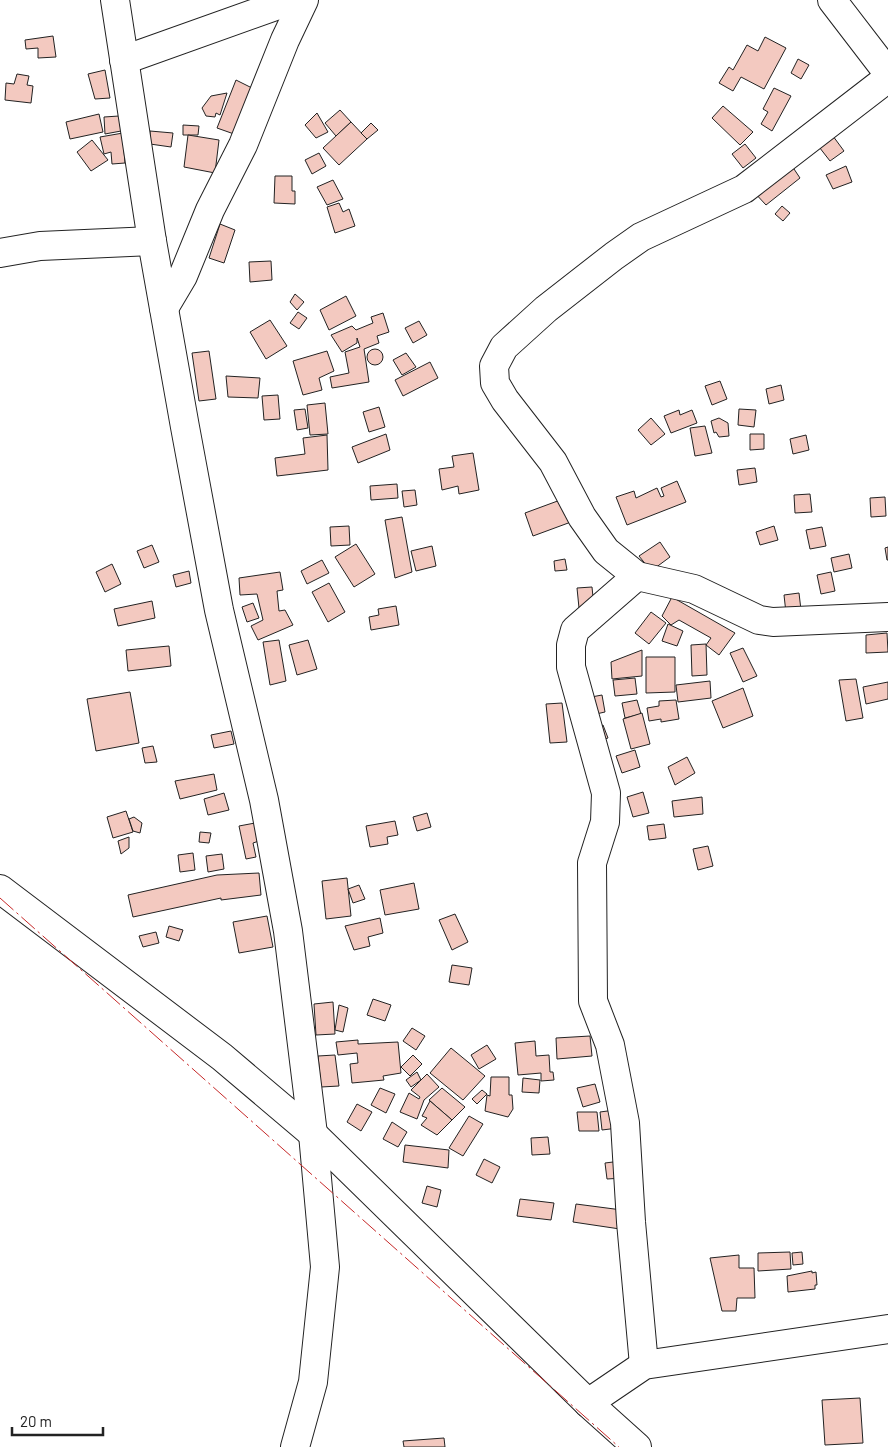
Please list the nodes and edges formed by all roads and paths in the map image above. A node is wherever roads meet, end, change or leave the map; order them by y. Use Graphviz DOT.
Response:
graph roads {
  1 [pos="115,0"];
  2 [pos="292,0"];
  3 [pos="304,0"];
  4 [pos="832,0"];
  5 [pos="124,60"];
  6 [pos="888,73"];
  7 [pos="888,78"];
  8 [pos="152,241"];
  9 [pos="0,253"];
  10 [pos="164,308"];
  11 [pos="637,576"];
  12 [pos="888,617"];
  13 [pos="0,889"];
  14 [pos="313,1134"];
  15 [pos="888,1329"];
  16 [pos="644,1366"];
  17 [pos="588,1403"];
  18 [pos="295,1447"];
  19 [pos="637,1447"];
  1 -- 5 [label="street"];
  2 -- 5 [label="street"];
  3 -- 10 [label="street"];
  4 -- 6 [label="street"];
  5 -- 8 [label="street"];
  7 -- 11 [label="street"];
  8 -- 9 [label="street"];
  8 -- 10 [label="street"];
  10 -- 14 [label="street"];
  11 -- 12 [label="street"];
  11 -- 16 [label="street"];
  13 -- 14 [label="street"];
  14 -- 17 [label="street"];
  14 -- 18 [label="street"];
  15 -- 16 [label="street"];
  16 -- 17 [label="street"];
  17 -- 19 [label="street"];
}
